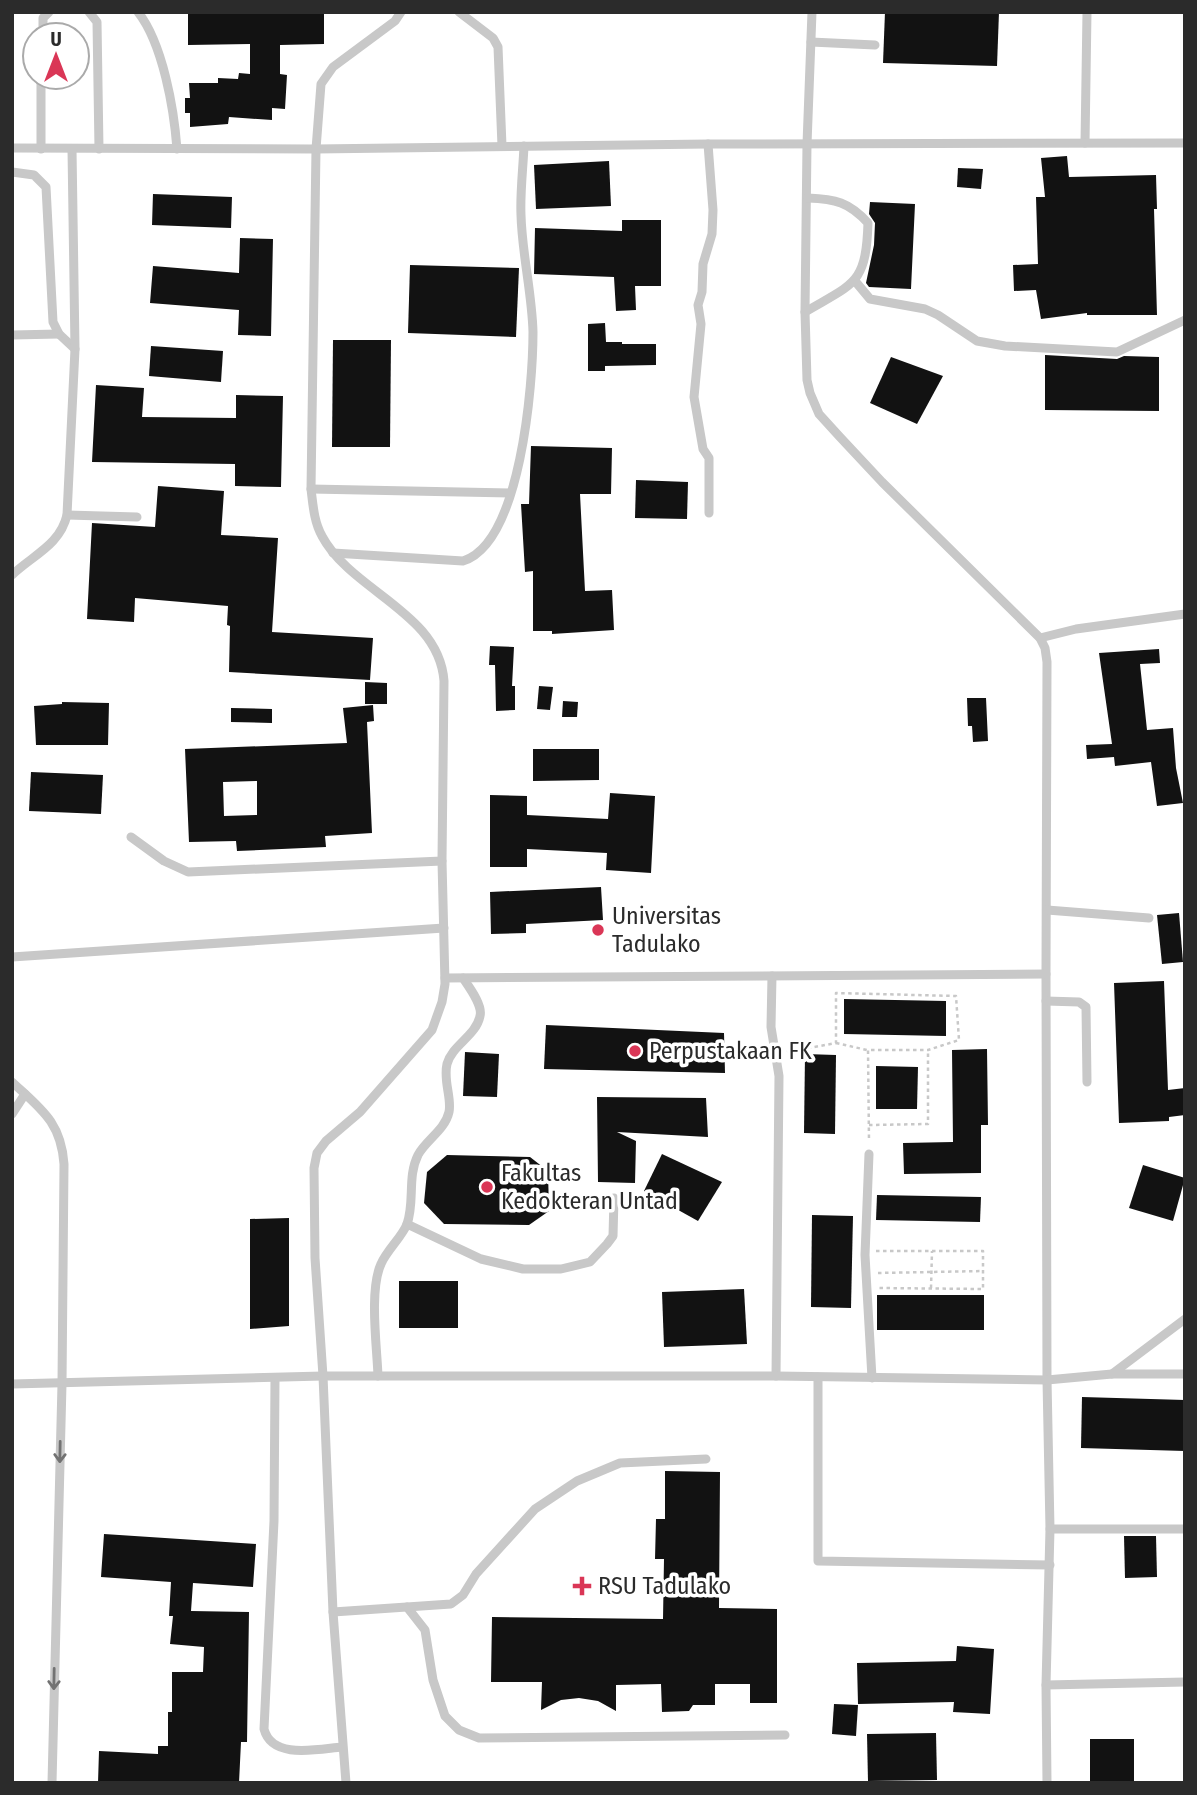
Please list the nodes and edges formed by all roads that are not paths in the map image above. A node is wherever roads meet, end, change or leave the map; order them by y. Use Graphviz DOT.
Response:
graph roads {
  1 [pos="89,12"];
  2 [pos="138,12"];
  3 [pos="401,12"];
  4 [pos="459,12"];
  5 [pos="812,12"];
  6 [pos="1087,12"];
  7 [pos="811,42"];
  8 [pos="875,45"];
  9 [pos="41,91"];
  10 [pos="1085,143"];
  11 [pos="1185,143"];
  12 [pos="708,144"];
  13 [pos="807,144"];
  14 [pos="502,146"];
  15 [pos="524,146"];
  16 [pos="12,148"];
  17 [pos="41,149"];
  18 [pos="72,149"];
  19 [pos="99,149"];
  20 [pos="177,149"];
  21 [pos="316,149"];
  22 [pos="12,172"];
  23 [pos="808,198"];
  24 [pos="855,281"];
  25 [pos="805,312"];
  26 [pos="1185,320"];
  27 [pos="59,334"];
  28 [pos="12,335"];
  29 [pos="75,349"];
  30 [pos="311,489"];
  31 [pos="510,493"];
  32 [pos="709,513"];
  33 [pos="67,515"];
  34 [pos="137,517"];
  35 [pos="333,553"];
  36 [pos="12,575"];
  37 [pos="1185,614"];
  38 [pos="1040,638"];
  39 [pos="131,837"];
  40 [pos="442,861"];
  41 [pos="1047,910"];
  42 [pos="1149,918"];
  43 [pos="444,928"];
  44 [pos="12,957"];
  45 [pos="1046,974"];
  46 [pos="772,976"];
  47 [pos="445,978"];
  48 [pos="463,978"];
  49 [pos="1046,1001"];
  50 [pos="12,1082"];
  51 [pos="1087,1082"];
  52 [pos="25,1094"];
  53 [pos="12,1114"];
  54 [pos="869,1154"];
  55 [pos="614,1198"];
  56 [pos="407,1224"];
  57 [pos="1185,1319"];
  58 [pos="1112,1374"];
  59 [pos="1185,1374"];
  60 [pos="323,1376"];
  61 [pos="378,1376"];
  62 [pos="776,1376"];
  63 [pos="818,1377"];
  64 [pos="275,1378"];
  65 [pos="872,1378"];
  66 [pos="1047,1380"];
  67 [pos="12,1384"];
  68 [pos="62,1384"];
  69 [pos="706,1459"];
  70 [pos="1051,1529"];
  71 [pos="1185,1529"];
  72 [pos="1050,1565"];
  73 [pos="408,1607"];
  74 [pos="333,1612"];
  75 [pos="1185,1682"];
  76 [pos="1046,1685"];
  77 [pos="785,1735"];
  78 [pos="342,1747"];
  79 [pos="52,1783"];
  80 [pos="346,1783"];
  81 [pos="1047,1783"];
  1 -- 19 [label="lane"];
  2 -- 20 [label="lane"];
  3 -- 21 [label="lane"];
  4 -- 14 [label="lane"];
  5 -- 7 [label="lane"];
  6 -- 10 [label="lane"];
  7 -- 8 [label="lane"];
  7 -- 13 [label="lane"];
  9 -- 17 [label="lane"];
  10 -- 11 [label="lane"];
  10 -- 13 [label="lane"];
  12 -- 13 [label="lane"];
  12 -- 15 [label="lane"];
  12 -- 32 [label="lane"];
  13 -- 23 [label="lane"];
  14 -- 15 [label="lane"];
  14 -- 21 [label="lane"];
  15 -- 31 [label="lane"];
  16 -- 17 [label="lane"];
  17 -- 18 [label="lane"];
  18 -- 19 [label="lane"];
  18 -- 29 [label="lane"];
  19 -- 20 [label="lane"];
  20 -- 21 [label="lane"];
  21 -- 30 [label="lane"];
  22 -- 27 [label="lane"];
  23 -- 24 [label="lane"];
  23 -- 25 [label="lane"];
  24 -- 25 [label="lane"];
  24 -- 26 [label="lane"];
  25 -- 38 [label="lane"];
  27 -- 28 [label="lane"];
  27 -- 29 [label="lane"];
  29 -- 33 [label="lane"];
  30 -- 31 [label="lane"];
  30 -- 35 [label="lane"];
  31 -- 35 [label="lane"];
  33 -- 34 [label="lane"];
  33 -- 36 [label="lane"];
  35 -- 40 [label="lane"];
  37 -- 38 [label="lane"];
  38 -- 41 [label="lane"];
  39 -- 40 [label="lane"];
  40 -- 43 [label="lane"];
  41 -- 42 [label="lane"];
  41 -- 45 [label="lane"];
  43 -- 44 [label="lane"];
  43 -- 47 [label="lane"];
  45 -- 46 [label="lane"];
  45 -- 49 [label="lane"];
  46 -- 48 [label="lane"];
  46 -- 62 [label="lane"];
  47 -- 48 [label="lane"];
  47 -- 60 [label="lane"];
  48 -- 56 [label="lane"];
  49 -- 51 [label="lane"];
  49 -- 66 [label="lane"];
  50 -- 52 [label="lane"];
  52 -- 53 [label="lane"];
  52 -- 68 [label="lane"];
  54 -- 65 [label="lane"];
  55 -- 56 [label="lane"];
  56 -- 61 [label="lane"];
  57 -- 58 [label="lane"];
  58 -- 59 [label="lane"];
  58 -- 66 [label="lane"];
  60 -- 61 [label="lane"];
  60 -- 64 [label="lane"];
  60 -- 74 [label="lane"];
  61 -- 62 [label="lane"];
  62 -- 63 [label="lane"];
  63 -- 65 [label="lane"];
  63 -- 72 [label="lane"];
  64 -- 68 [label="lane"];
  64 -- 78 [label="lane"];
  65 -- 66 [label="lane"];
  66 -- 70 [label="lane"];
  67 -- 68 [label="lane"];
  68 -- 79 [label="lane, one-way"];
  69 -- 73 [label="lane"];
  70 -- 71 [label="lane"];
  70 -- 72 [label="lane"];
  72 -- 76 [label="lane"];
  73 -- 74 [label="lane"];
  73 -- 77 [label="lane"];
  74 -- 78 [label="lane"];
  75 -- 76 [label="lane"];
  76 -- 81 [label="lane"];
  78 -- 80 [label="lane"];
}
